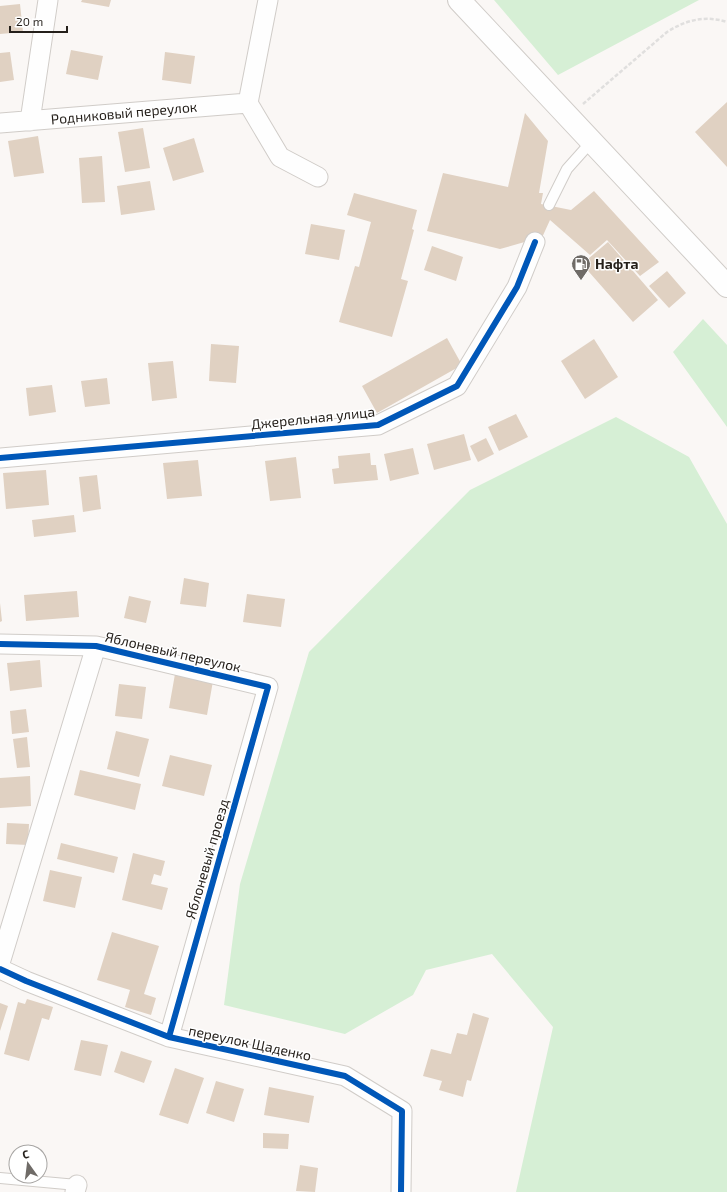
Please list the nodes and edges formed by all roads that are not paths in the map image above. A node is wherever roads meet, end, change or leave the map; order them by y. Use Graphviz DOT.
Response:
graph roads {
  1 [pos="48,0"];
  2 [pos="268,0"];
  3 [pos="459,0"];
  4 [pos="248,103"];
  5 [pos="30,121"];
  6 [pos="0,123"];
  7 [pos="592,141"];
  8 [pos="318,177"];
  9 [pos="549,205"];
  10 [pos="535,242"];
  11 [pos="727,286"];
  12 [pos="0,458"];
  13 [pos="0,644"];
  14 [pos="96,646"];
  15 [pos="268,687"];
  16 [pos="0,963"];
  17 [pos="0,969"];
  18 [pos="169,1037"];
  19 [pos="0,1178"];
  20 [pos="76,1189"];
  21 [pos="401,1192"];
  1 -- 5 [label="street"];
  2 -- 4 [label="street"];
  3 -- 7 [label="main road"];
  4 -- 5 [label="street, Родниковый переулок"];
  4 -- 8 [label="street"];
  5 -- 6 [label="street, Родниковый переулок"];
  7 -- 9 [label="lane"];
  7 -- 11 [label="main road"];
  10 -- 12 [label="street, Джерельная улица"];
  13 -- 14 [label="street, Яблоневый переулок"];
  14 -- 15 [label="street, Яблоневый переулок"];
  14 -- 16 [label="street"];
  15 -- 18 [label="street, Яблоневый проезд"];
  17 -- 18 [label="street, переулок Щаденко"];
  18 -- 21 [label="street, переулок Щаденко"];
  19 -- 20 [label="lane"];
}
